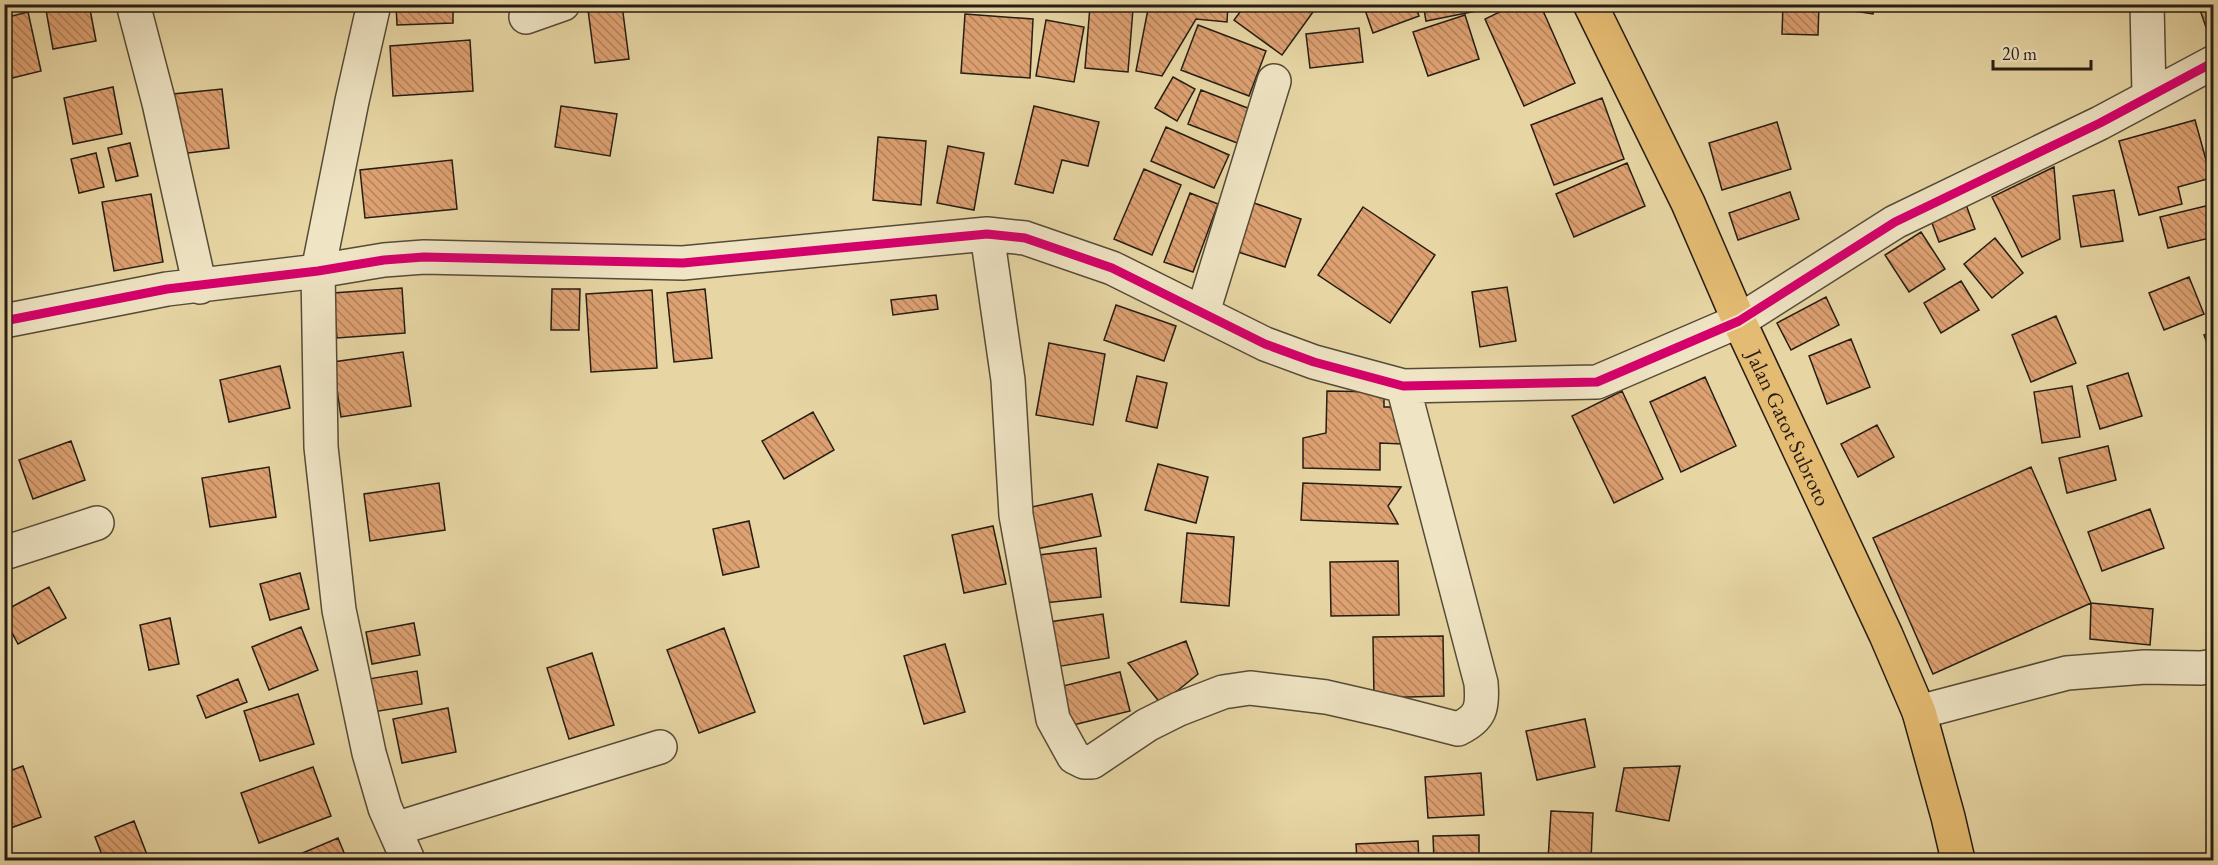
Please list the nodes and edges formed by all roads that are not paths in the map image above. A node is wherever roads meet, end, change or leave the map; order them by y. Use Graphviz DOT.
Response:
graph roads {
  1 [pos="133,4"];
  2 [pos="374,4"];
  3 [pos="563,4"];
  4 [pos="1590,4"];
  5 [pos="2147,4"];
  6 [pos="526,17"];
  7 [pos="2214,62"];
  8 [pos="1274,81"];
  9 [pos="2149,95"];
  10 [pos="987,234"];
  11 [pos="318,271"];
  12 [pos="200,287"];
  13 [pos="1203,312"];
  14 [pos="4,321"];
  15 [pos="1739,321"];
  16 [pos="1403,386"];
  17 [pos="97,523"];
  18 [pos="4,553"];
  19 [pos="2214,666"];
  20 [pos="1919,712"];
  21 [pos="660,747"];
  22 [pos="395,829"];
  23 [pos="408,861"];
  24 [pos="1958,861"];
  1 -- 12 [label="street"];
  2 -- 11 [label="street"];
  3 -- 6 [label="street"];
  4 -- 15 [label="main road, Jalan Gatot Subroto"];
  5 -- 9 [label="street"];
  7 -- 9 [label="street"];
  8 -- 13 [label="street"];
  9 -- 15 [label="street"];
  10 -- 11 [label="street"];
  10 -- 13 [label="street"];
  10 -- 16 [label="street"];
  11 -- 12 [label="street"];
  11 -- 22 [label="street"];
  12 -- 14 [label="street"];
  13 -- 16 [label="street"];
  15 -- 16 [label="street"];
  15 -- 20 [label="main road, Jalan Gatot Subroto"];
  17 -- 18 [label="street"];
  19 -- 20 [label="street"];
  20 -- 24 [label="main road, Jalan Gatot Subroto"];
  21 -- 22 [label="street"];
  22 -- 23 [label="street"];
}
